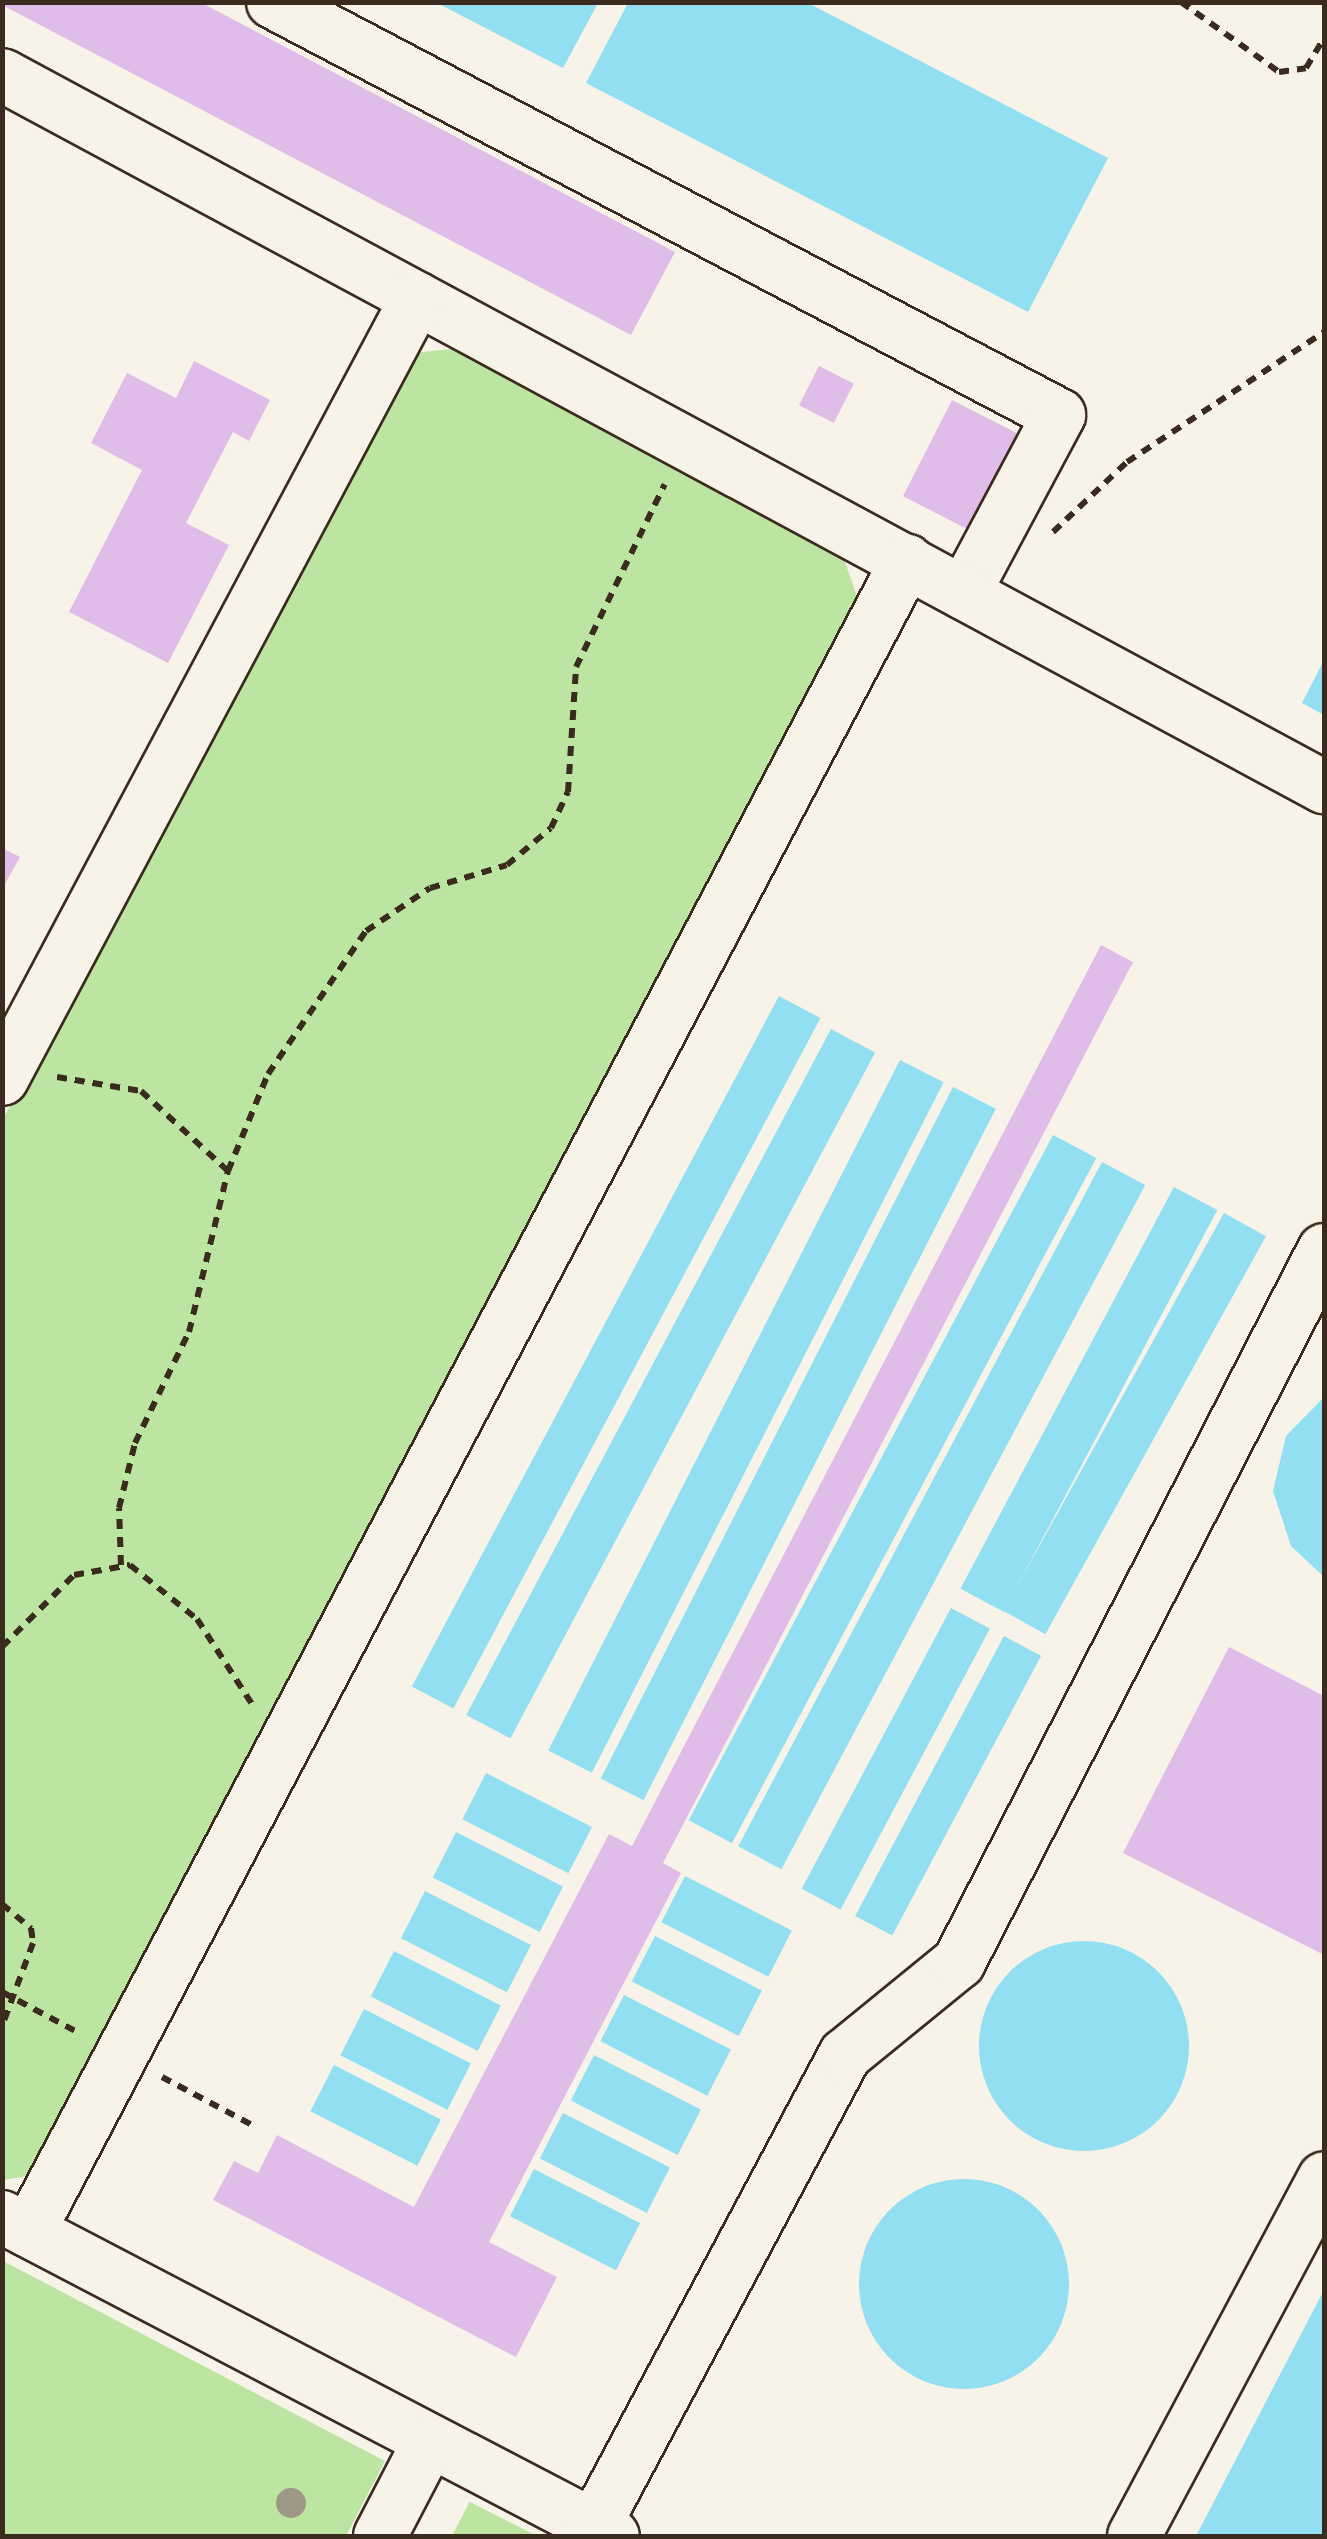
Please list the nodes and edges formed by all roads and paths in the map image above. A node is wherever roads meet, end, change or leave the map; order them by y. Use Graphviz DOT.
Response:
graph roads {
  1 [pos="273,2"];
  2 [pos="1181,2"];
  3 [pos="1324,38"];
  4 [pos="2,75"];
  5 [pos="417,298"];
  6 [pos="1324,332"];
  7 [pos="686,442"];
  8 [pos="906,561"];
  9 [pos="975,573"];
  10 [pos="1324,786"];
  11 [pos="4,1075"];
  12 [pos="228,1171"];
  13 [pos="1324,1250"];
  14 [pos="120,1565"];
  15 [pos="2,1648"];
  16 [pos="272,1768"];
  17 [pos="2,1904"];
  18 [pos="2,2026"];
  19 [pos="1324,2178"];
  20 [pos="16,2224"];
  21 [pos="429,2442"];
  22 [pos="603,2531"];
  23 [pos="380,2536"];
  24 [pos="1134,2536"];
  1 -- 9 [label="street"];
  2 -- 3 [label="path"];
  4 -- 5 [label="street"];
  5 -- 7 [label="street"];
  5 -- 11 [label="street"];
  6 -- 9 [label="path"];
  7 -- 8 [label="street"];
  7 -- 12 [label="path"];
  8 -- 9 [label="street"];
  8 -- 16 [label="street"];
  9 -- 10 [label="street"];
  11 -- 12 [label="path"];
  12 -- 14 [label="path"];
  13 -- 22 [label="street"];
  14 -- 15 [label="path"];
  14 -- 16 [label="path"];
  16 -- 20 [label="street"];
  17 -- 18 [label="path"];
  19 -- 24 [label="street"];
  20 -- 21 [label="street"];
  21 -- 22 [label="street"];
  21 -- 23 [label="street"];
}
